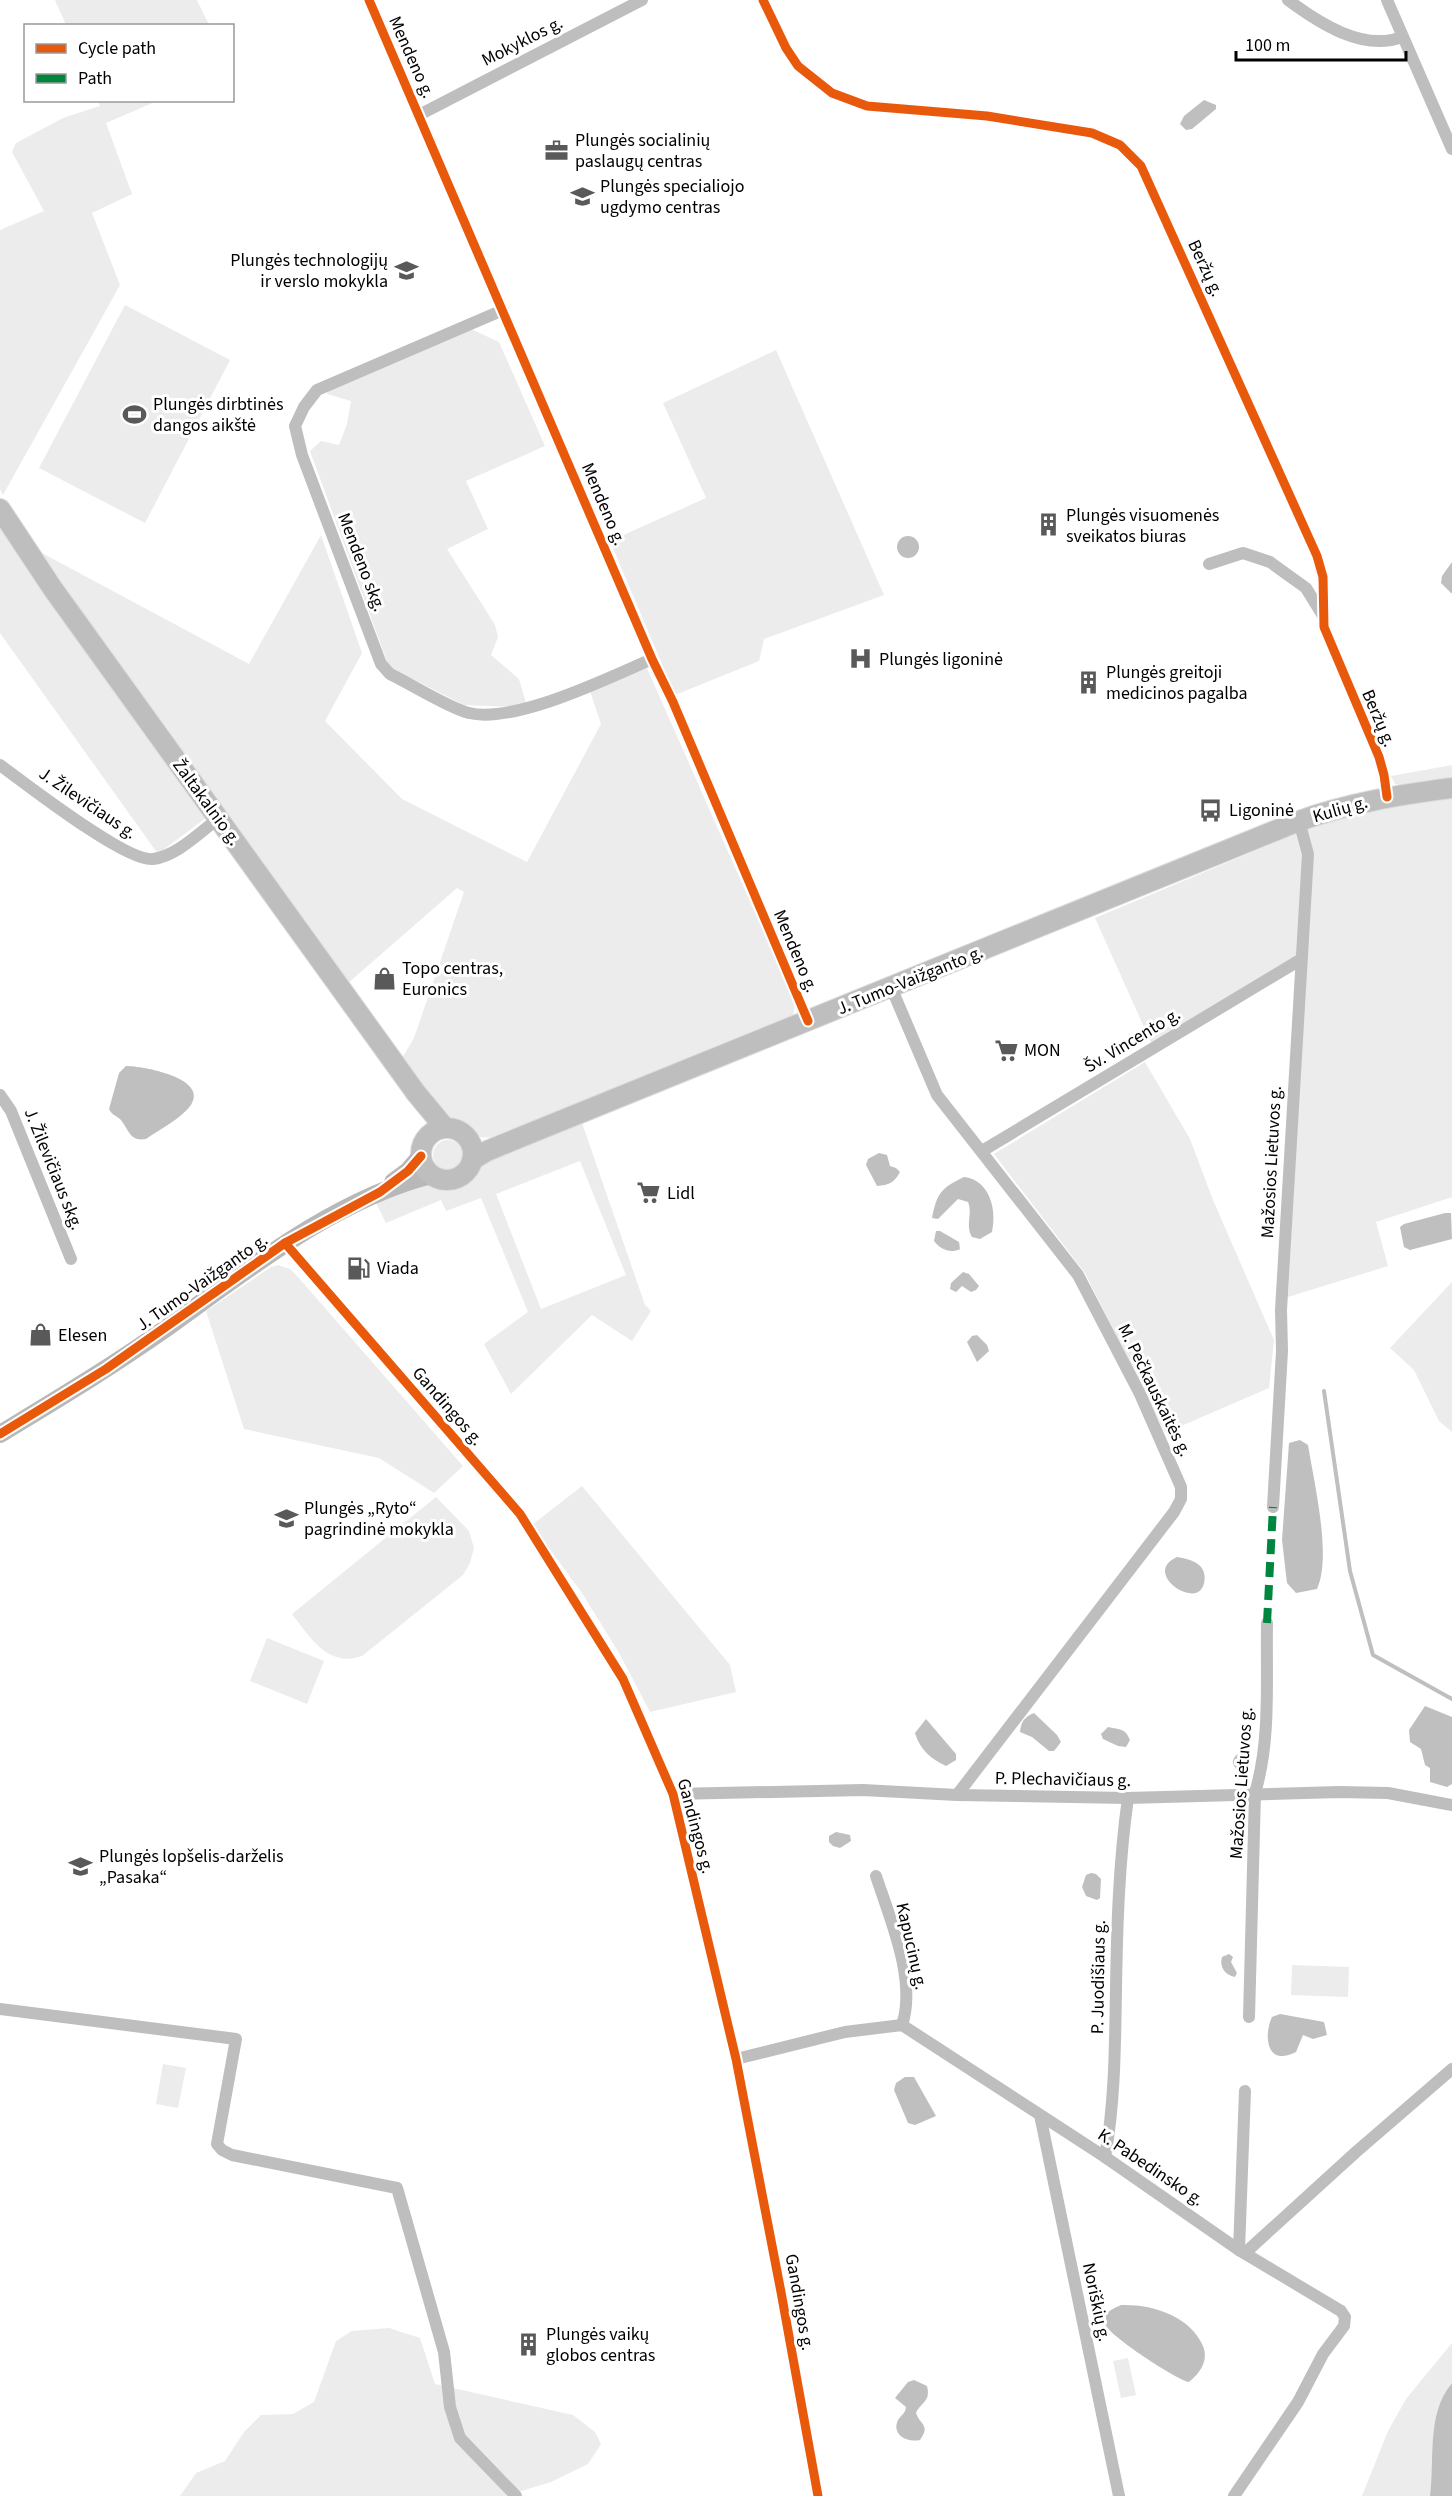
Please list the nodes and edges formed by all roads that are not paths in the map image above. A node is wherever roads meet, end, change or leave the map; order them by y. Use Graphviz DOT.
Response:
graph roads {
  1 [pos="369,0"];
  2 [pos="642,0"];
  3 [pos="763,0"];
  4 [pos="1288,0"];
  5 [pos="1387,0"];
  6 [pos="1402,37"];
  7 [pos="419,115"];
  8 [pos="1452,149"];
  9 [pos="504,310"];
  10 [pos="0,509"];
  11 [pos="1209,564"];
  12 [pos="1322,614"];
  13 [pos="652,659"];
  14 [pos="0,765"];
  15 [pos="1452,788"];
  16 [pos="1387,796"];
  17 [pos="219,818"];
  18 [pos="1299,821"];
  19 [pos="1300,960"];
  20 [pos="891,987"];
  21 [pos="808,1021"];
  22 [pos="0,1095"];
  23 [pos="437,1132"];
  24 [pos="521,1137"];
  25 [pos="470,1141"];
  26 [pos="982,1151"];
  27 [pos="421,1156"];
  28 [pos="472,1160"];
  29 [pos="431,1175"];
  30 [pos="380,1192"];
  31 [pos="285,1243"];
  32 [pos="71,1259"];
  33 [pos="0,1434"];
  34 [pos="1273,1507"];
  35 [pos="1267,1623"];
  36 [pos="1255,1793"];
  37 [pos="673,1794"];
  38 [pos="957,1795"];
  39 [pos="1128,1798"];
  40 [pos="1452,1805"];
  41 [pos="876,1876"];
  42 [pos="0,2009"];
  43 [pos="1249,2017"];
  44 [pos="902,2025"];
  45 [pos="735,2059"];
  46 [pos="1452,2069"];
  47 [pos="1245,2091"];
  48 [pos="1040,2115"];
  49 [pos="1105,2157"];
  50 [pos="1242,2251"];
  51 [pos="516,2496"];
  52 [pos="818,2496"];
  53 [pos="1119,2496"];
  54 [pos="1234,2496"];
  1 -- 7 [label="street, Mendeno g."];
  2 -- 7 [label="street, Mokyklos g."];
  3 -- 12 [label="street, Beržų g."];
  4 -- 6 [label="street"];
  5 -- 6 [label="street"];
  6 -- 8 [label="street"];
  7 -- 9 [label="street, Mendeno g."];
  9 -- 13 [label="street, Mendeno g."];
  9 -- 13 [label="street, Mendeno skg."];
  10 -- 17 [label="main road, Žaltakalnio g."];
  11 -- 12 [label="street"];
  12 -- 16 [label="street, Beržų g."];
  13 -- 21 [label="street, Mendeno g."];
  14 -- 17 [label="street, J. Žilevičiaus g."];
  15 -- 16 [label="main road, Kulių g."];
  16 -- 18 [label="main road, Kulių g."];
  17 -- 23 [label="main road, Žaltakalnio g."];
  18 -- 19 [label="street, Mažosios Lietuvos g."];
  18 -- 20 [label="main road, J. Tumo-Vaižganto g."];
  19 -- 26 [label="street, Šv. Vincento g."];
  19 -- 34 [label="street, Mažosios Lietuvos g."];
  20 -- 21 [label="main road, J. Tumo-Vaižganto g."];
  20 -- 26 [label="street, M. Pečkauskaitės g."];
  21 -- 24 [label="main road, J. Tumo-Vaižganto g."];
  22 -- 32 [label="street, J. Žilevičiaus skg."];
  23 -- 25 [label="main road"];
  23 -- 27 [label="main road"];
  24 -- 25 [label="main road, J. Tumo-Vaižganto g."];
  24 -- 28 [label="main road, J. Tumo-Vaižganto g."];
  25 -- 28 [label="main road"];
  26 -- 38 [label="street, M. Pečkauskaitės g."];
  27 -- 29 [label="main road"];
  27 -- 30 [label="main road, J. Tumo-Vaižganto g."];
  28 -- 29 [label="main road"];
  29 -- 30 [label="main road, J. Tumo-Vaižganto g."];
  30 -- 31 [label="main road, J. Tumo-Vaižganto g."];
  31 -- 33 [label="main road, J. Tumo-Vaižganto g."];
  31 -- 37 [label="street, Gandingos g."];
  35 -- 36 [label="street, Mažosios Lietuvos g."];
  36 -- 39 [label="street, P. Plechavičiaus g."];
  36 -- 40 [label="street, P. Plechavičiaus g."];
  36 -- 43 [label="street, Mažosios Lietuvos g."];
  37 -- 38 [label="street, P. Plechavičiaus g."];
  37 -- 45 [label="street, Gandingos g."];
  38 -- 39 [label="street, P. Plechavičiaus g."];
  39 -- 49 [label="street, P. Juodišiaus g."];
  41 -- 44 [label="street, Kapucinų g."];
  42 -- 51 [label="street"];
  44 -- 45 [label="street"];
  44 -- 48 [label="street, K. Pabedinsko g."];
  45 -- 52 [label="street, Gandingos g."];
  46 -- 50 [label="street"];
  47 -- 50 [label="street"];
  48 -- 49 [label="street, K. Pabedinsko g."];
  48 -- 53 [label="street, Noriškių g."];
  49 -- 50 [label="street, K. Pabedinsko g."];
  50 -- 54 [label="street, K. Pabedinsko g."];
}
